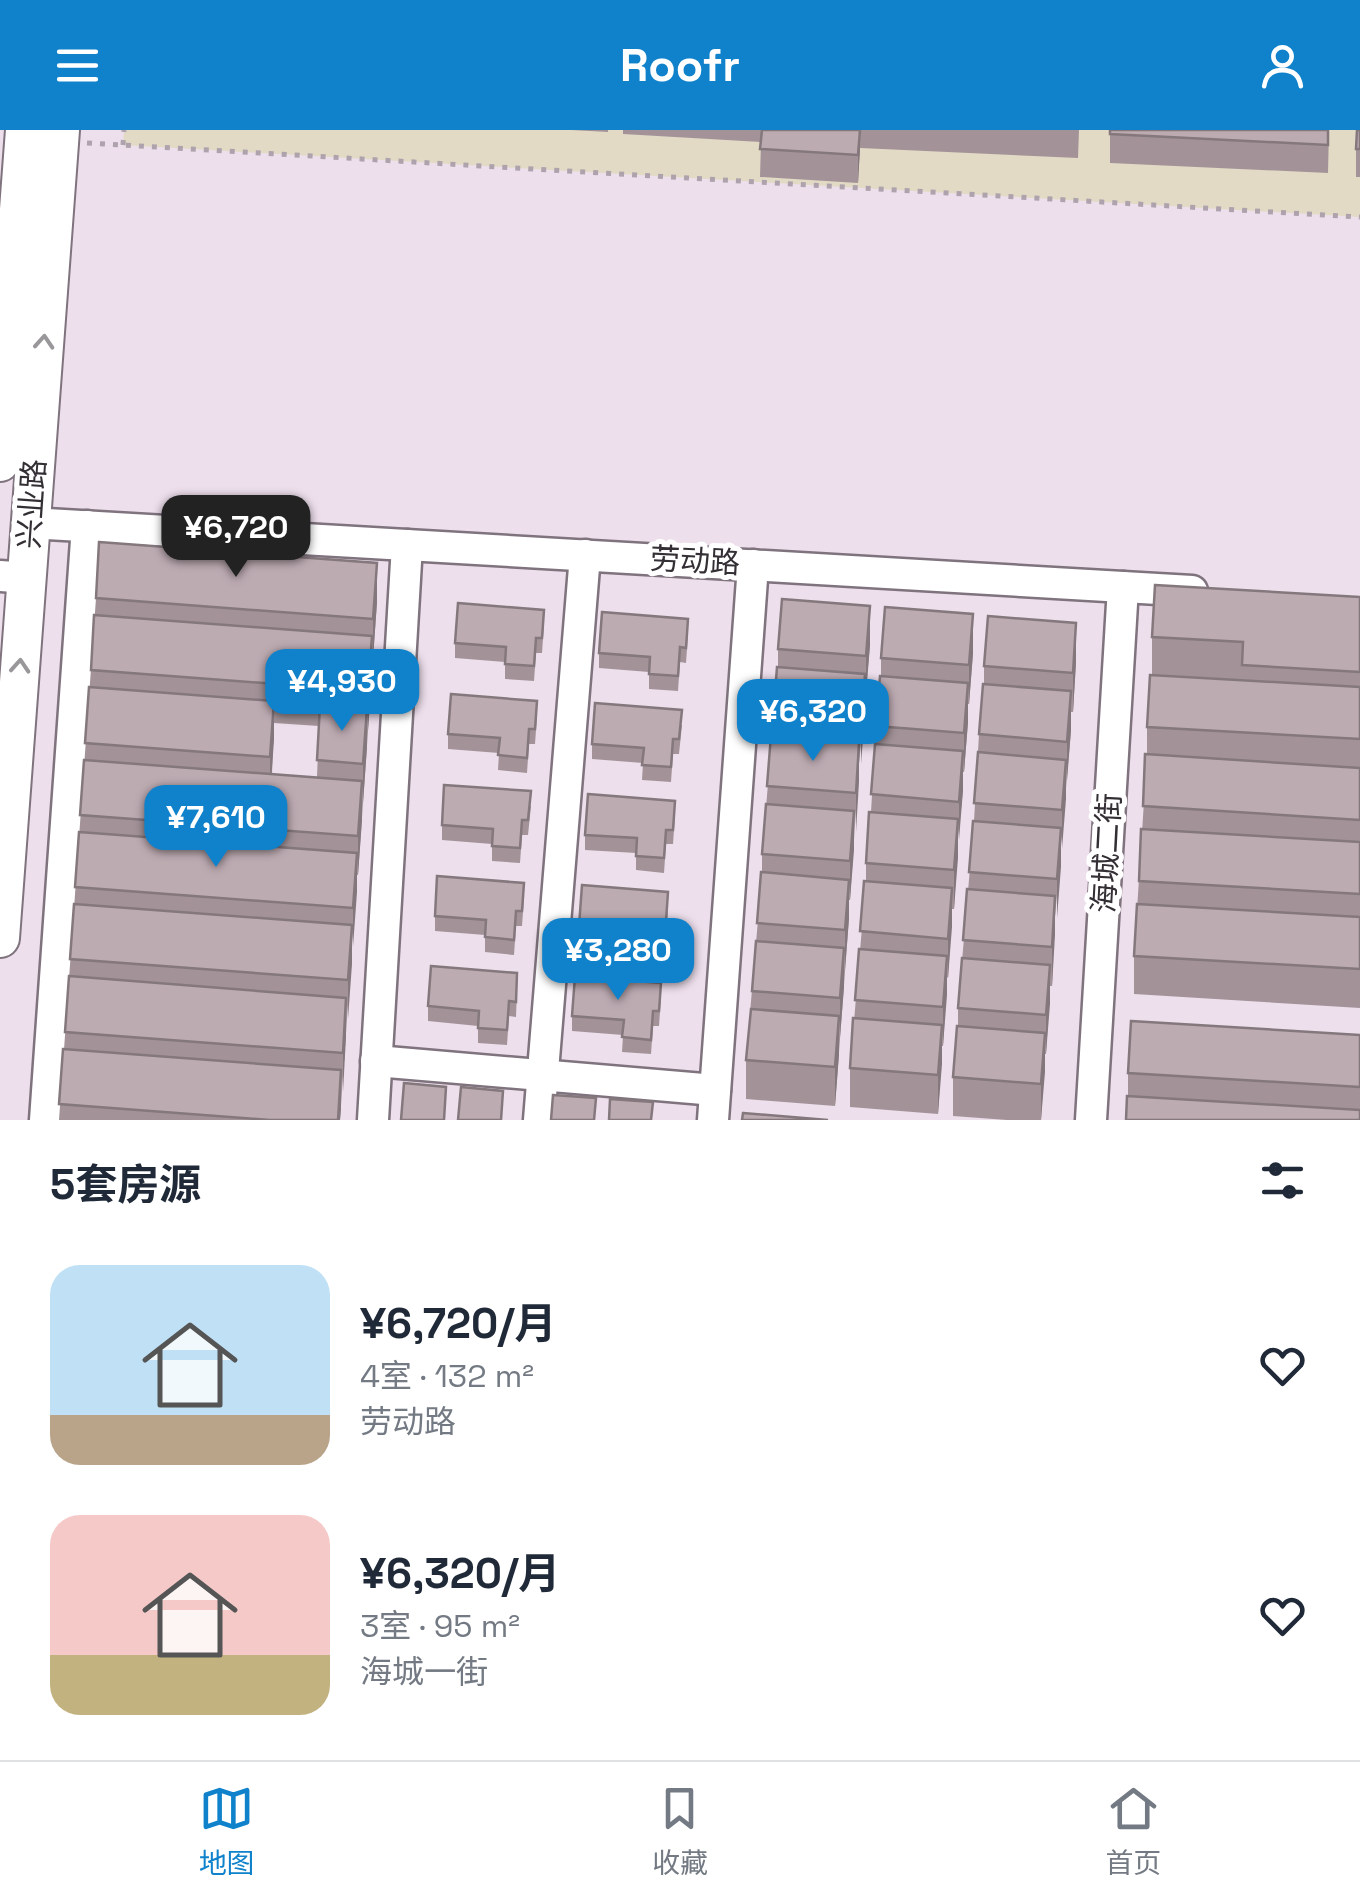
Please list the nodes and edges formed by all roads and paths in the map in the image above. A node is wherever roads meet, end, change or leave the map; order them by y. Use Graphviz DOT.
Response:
graph roads {
  1 [pos="124,130"];
  2 [pos="48,134"];
  3 [pos="123,145"];
  4 [pos="1360,218"];
  5 [pos="2,412"];
  6 [pos="0,462"];
  7 [pos="30,522"];
  8 [pos="87,526"];
  9 [pos="407,545"];
  10 [pos="584,555"];
  11 [pos="753,565"];
  12 [pos="1123,586"];
  13 [pos="13,591"];
  14 [pos="1222,592"];
  15 [pos="0,938"];
  16 [pos="1096,1025"];
  17 [pos="1134,1028"];
  18 [pos="376,1061"];
  19 [pos="543,1075"];
  20 [pos="714,1105"];
  21 [pos="45,1120"];
  22 [pos="373,1120"];
  23 [pos="539,1120"];
  24 [pos="1091,1120"];
  1 -- 3 [label="path"];
  2 -- 3 [label="path"];
  2 -- 5 [label="main road, 兴业路"];
  7 -- 2 [label="main road, 兴业路, one-way"];
  3 -- 4 [label="path"];
  5 -- 6 [label="main road, 兴业路"];
  7 -- 8 [label="street, 劳动路"];
  7 -- 13 [label="main road, 兴业路"];
  8 -- 9 [label="street, 劳动路"];
  8 -- 21 [label="street"];
  9 -- 10 [label="street, 劳动路"];
  9 -- 18 [label="street"];
  10 -- 11 [label="street, 劳动路"];
  10 -- 19 [label="street"];
  11 -- 12 [label="street, 劳动路"];
  11 -- 20 [label="street"];
  12 -- 14 [label="street, 劳动路"];
  12 -- 16 [label="street, 海城二街"];
  15 -- 13 [label="main road, 兴业路, one-way"];
  16 -- 17 [label="street"];
  16 -- 24 [label="street, 海城二街"];
  18 -- 19 [label="street"];
  18 -- 22 [label="street"];
  19 -- 20 [label="street"];
  19 -- 23 [label="street"];
}
